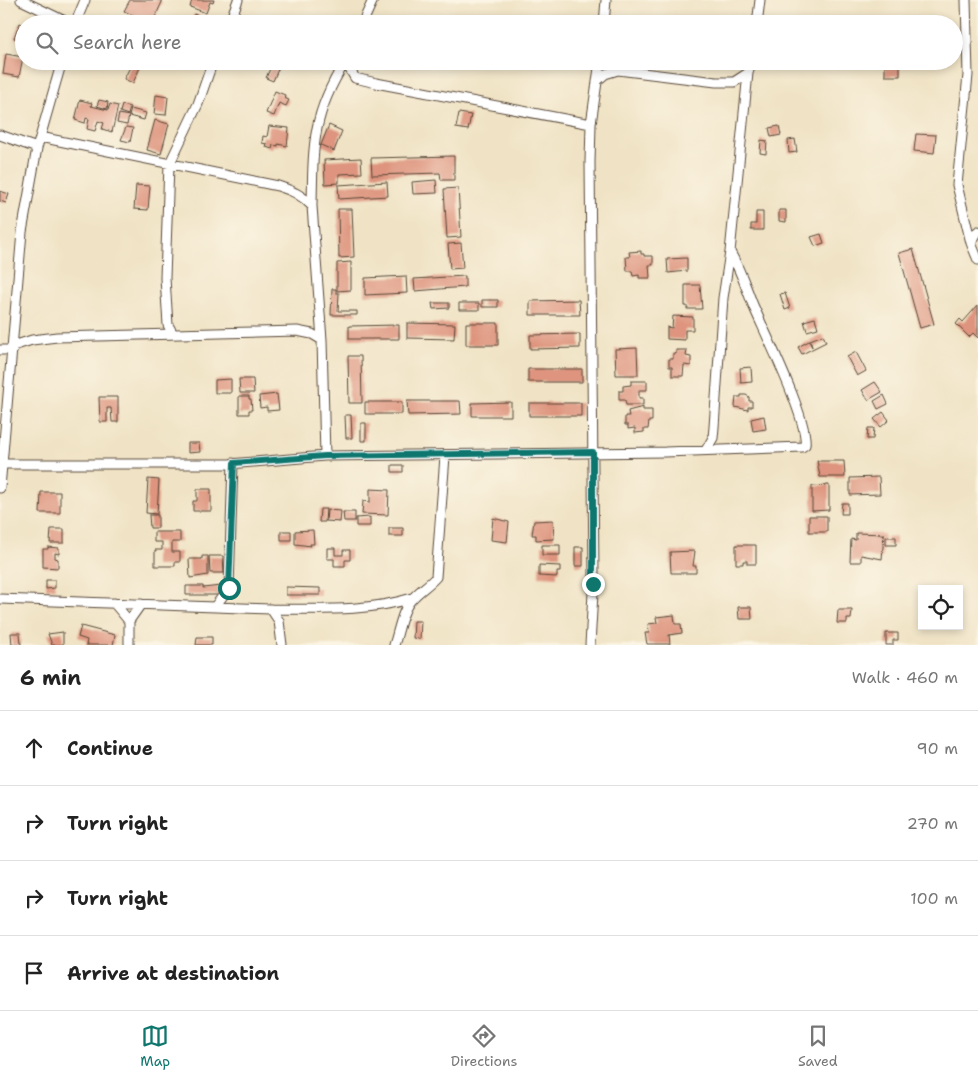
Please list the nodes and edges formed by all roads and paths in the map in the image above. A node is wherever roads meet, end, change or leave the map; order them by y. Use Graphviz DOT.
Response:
graph roads {
  1 [pos="21,0"];
  2 [pos="85,0"];
  3 [pos="238,0"];
  4 [pos="373,0"];
  5 [pos="606,0"];
  6 [pos="760,0"];
  7 [pos="966,0"];
  8 [pos="52,15"];
  9 [pos="79,15"];
  10 [pos="232,15"];
  11 [pos="366,15"];
  12 [pos="605,15"];
  13 [pos="758,15"];
  14 [pos="59,70"];
  15 [pos="210,70"];
  16 [pos="340,70"];
  17 [pos="350,70"];
  18 [pos="599,70"];
  19 [pos="748,72"];
  20 [pos="968,75"];
  21 [pos="978,75"];
  22 [pos="355,78"];
  23 [pos="598,80"];
  24 [pos="333,81"];
  25 [pos="591,124"];
  26 [pos="0,136"];
  27 [pos="40,137"];
  28 [pos="37,148"];
  29 [pos="169,165"];
  30 [pos="312,206"];
  31 [pos="978,231"];
  32 [pos="971,243"];
  33 [pos="730,252"];
  34 [pos="978,260"];
  35 [pos="170,330"];
  36 [pos="322,340"];
  37 [pos="13,348"];
  38 [pos="0,350"];
  39 [pos="706,450"];
  40 [pos="593,452"];
  41 [pos="325,456"];
  42 [pos="445,456"];
  43 [pos="234,463"];
  44 [pos="2,464"];
  45 [pos="0,488"];
  46 [pos="412,598"];
  47 [pos="0,599"];
  48 [pos="114,603"];
  49 [pos="141,604"];
  50 [pos="216,605"];
  51 [pos="271,609"];
  52 [pos="128,622"];
  53 [pos="129,645"];
  54 [pos="282,645"];
  55 [pos="394,645"];
  56 [pos="590,645"];
  1 -- 8 [label="street"];
  2 -- 9 [label="street"];
  3 -- 10 [label="street"];
  4 -- 11 [label="street"];
  5 -- 12 [label="street"];
  6 -- 13 [label="street"];
  7 -- 20 [label="street"];
  14 -- 27 [label="street"];
  15 -- 29 [label="street"];
  16 -- 24 [label="street"];
  17 -- 22 [label="street"];
  18 -- 23 [label="street"];
  19 -- 23 [label="street"];
  19 -- 33 [label="street"];
  20 -- 21 [label="street"];
  20 -- 32 [label="street"];
  22 -- 24 [label="street"];
  22 -- 25 [label="street"];
  23 -- 25 [label="street"];
  24 -- 30 [label="street"];
  25 -- 40 [label="street"];
  26 -- 28 [label="street"];
  27 -- 28 [label="street"];
  27 -- 29 [label="street"];
  28 -- 37 [label="street"];
  29 -- 30 [label="street"];
  29 -- 35 [label="street"];
  30 -- 36 [label="street"];
  31 -- 32 [label="street"];
  32 -- 34 [label="street"];
  33 -- 39 [label="street"];
  33 -- 39 [label="street"];
  35 -- 36 [label="street"];
  35 -- 37 [label="street"];
  36 -- 41 [label="street"];
  37 -- 38 [label="street"];
  37 -- 44 [label="street"];
  39 -- 40 [label="street"];
  40 -- 42 [label="street"];
  40 -- 56 [label="street"];
  41 -- 42 [label="street"];
  41 -- 43 [label="street"];
  42 -- 46 [label="street"];
  43 -- 44 [label="street"];
  43 -- 50 [label="street"];
  44 -- 45 [label="street"];
  46 -- 51 [label="street"];
  46 -- 55 [label="street"];
  47 -- 48 [label="street"];
  48 -- 49 [label="street"];
  48 -- 52 [label="street"];
  49 -- 50 [label="street"];
  49 -- 52 [label="street"];
  50 -- 51 [label="street"];
  51 -- 54 [label="street"];
  52 -- 53 [label="street"];
}
